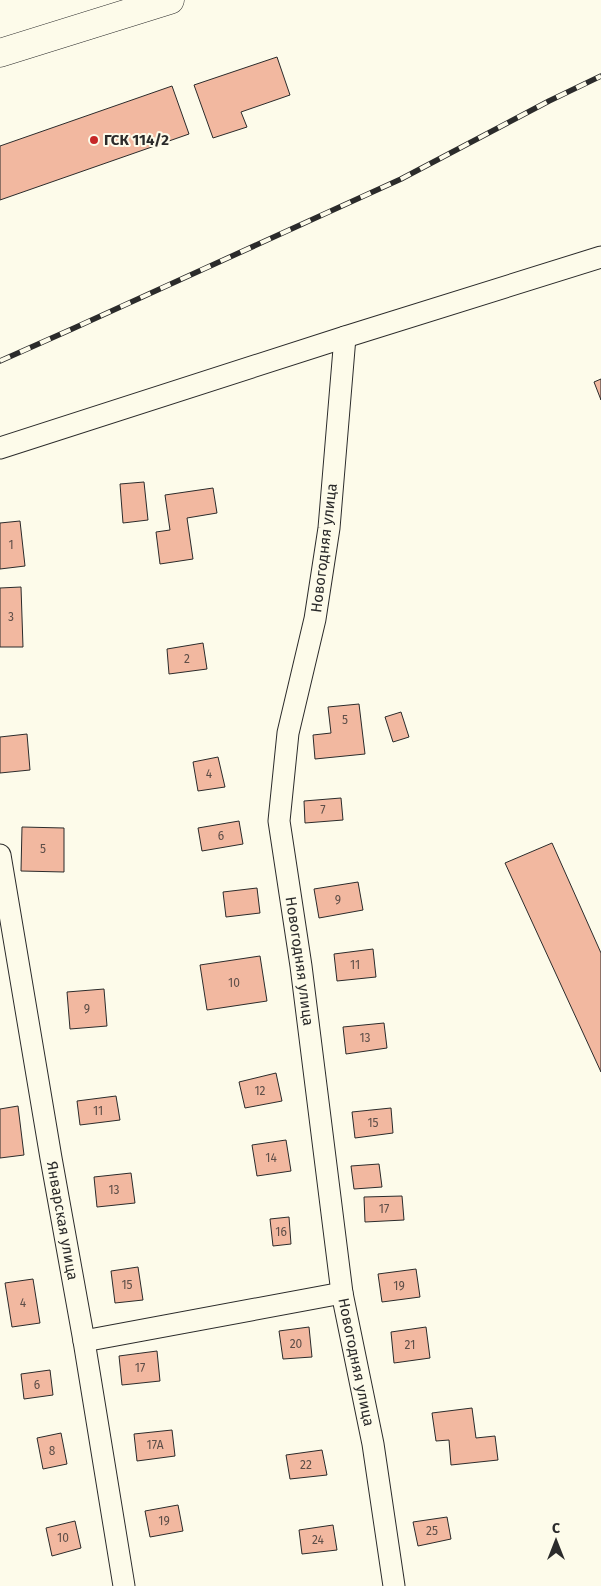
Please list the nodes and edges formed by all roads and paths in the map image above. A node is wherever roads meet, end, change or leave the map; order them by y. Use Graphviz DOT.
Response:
graph roads {
  1 [pos="170,0"];
  2 [pos="0,53"];
  3 [pos="601,257"];
  4 [pos="345,337"];
  5 [pos="0,448"];
  6 [pos="0,855"];
  7 [pos="342,1293"];
  8 [pos="84,1340"];
  9 [pos="124,1586"];
  10 [pos="394,1586"];
  1 -- 2 [label="main road"];
  3 -- 4 [label="street"];
  4 -- 5 [label="street"];
  4 -- 7 [label="street, Новогодняя улица"];
  6 -- 8 [label="street, Январская улица"];
  7 -- 8 [label="street"];
  7 -- 10 [label="street, Новогодняя улица"];
  8 -- 9 [label="street, Январская улица"];
}
